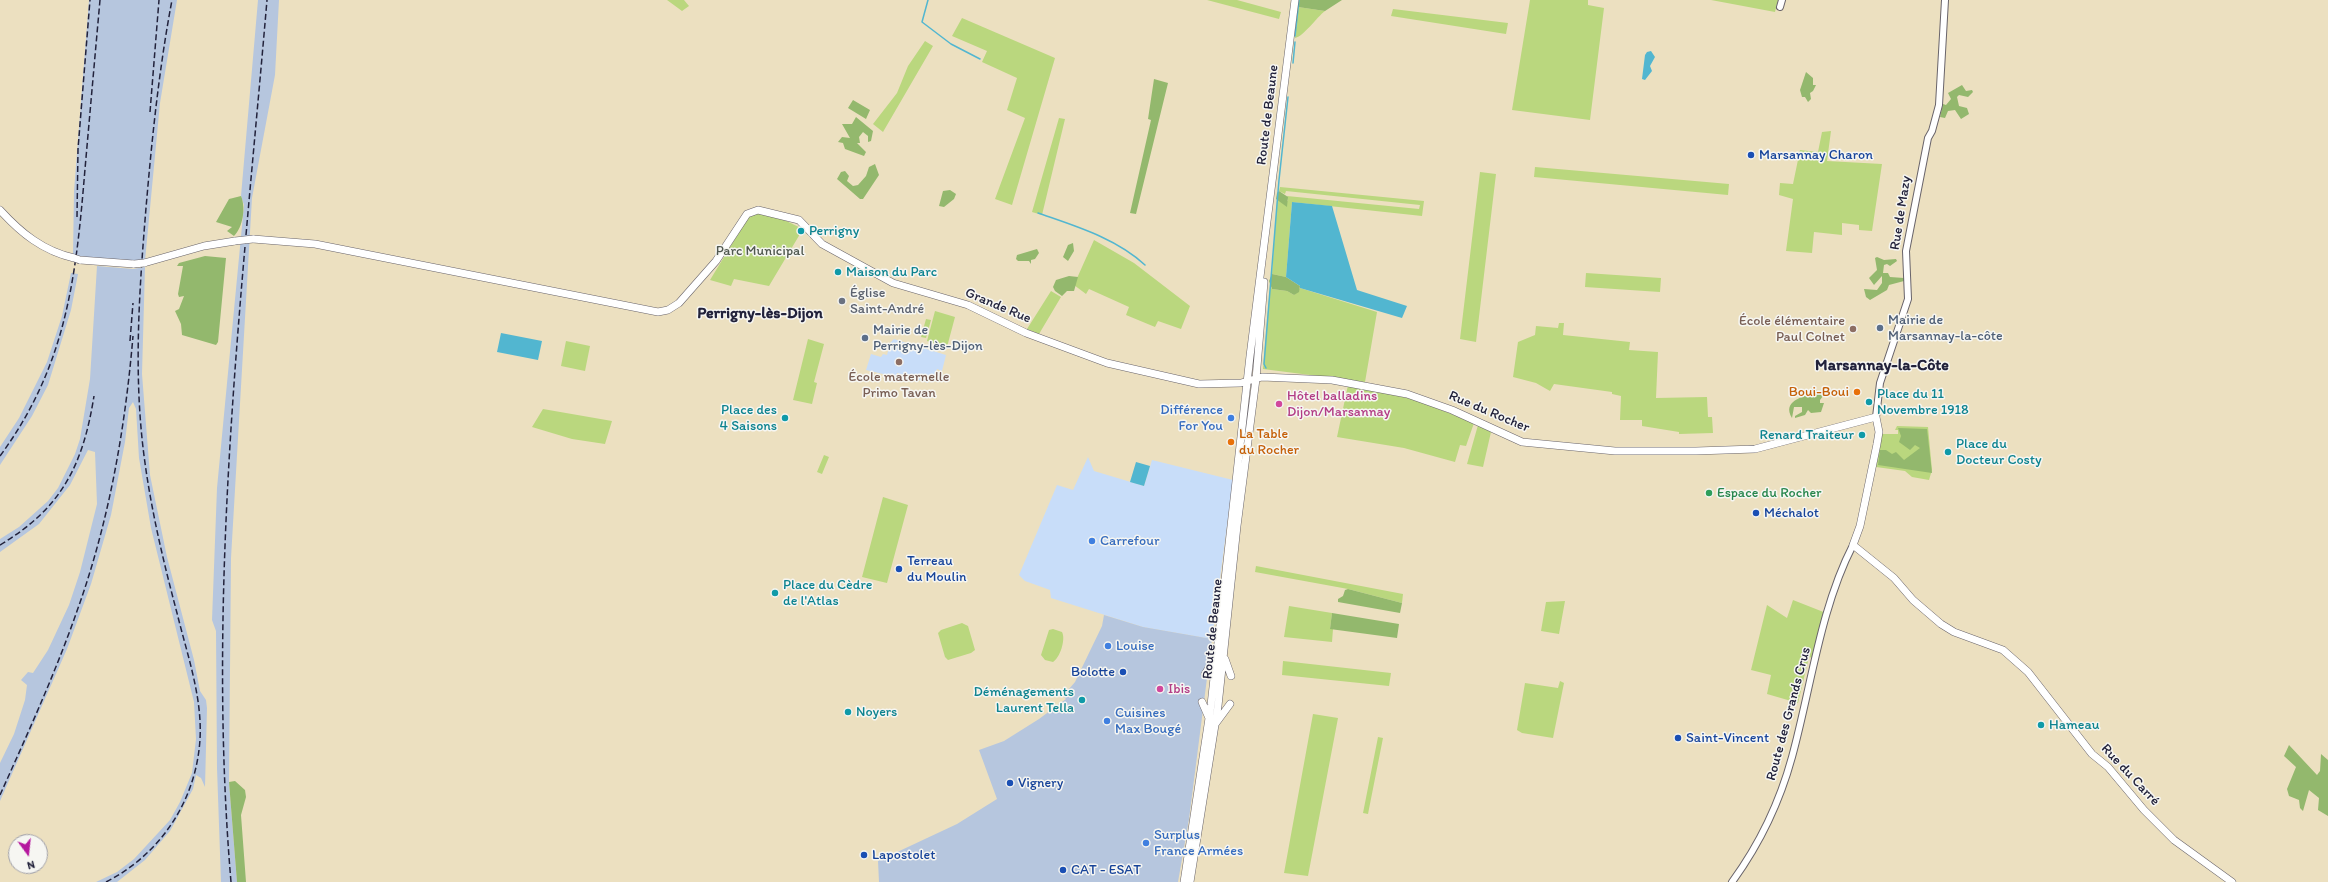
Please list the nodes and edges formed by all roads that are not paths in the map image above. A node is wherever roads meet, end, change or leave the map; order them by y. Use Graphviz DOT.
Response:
graph roads {
  1 [pos="1295,0"];
  2 [pos="1782,0"];
  3 [pos="1945,0"];
  4 [pos="1780,7"];
  5 [pos="0,210"];
  6 [pos="1266,233"];
  7 [pos="1256,379"];
  8 [pos="1248,381"];
  9 [pos="1876,417"];
  10 [pos="1853,545"];
  11 [pos="1220,654"];
  12 [pos="1205,674"];
  13 [pos="1231,676"];
  14 [pos="1202,702"];
  15 [pos="1230,704"];
  16 [pos="1209,719"];
  17 [pos="1214,726"];
  18 [pos="1184,882"];
  19 [pos="1190,882"];
  20 [pos="1732,882"];
  21 [pos="2232,882"];
  1 -- 6 [label="main road, Route de Beaune"];
  2 -- 4 [label="street"];
  3 -- 9 [label="street, Rue de Mazy"];
  5 -- 8 [label="main road, Grande Rue, bridge"];
  6 -- 7 [label="main road, Route de Beaune"];
  6 -- 8 [label="main road, Route de Beaune"];
  7 -- 8 [label="main road, Rue du Rocher"];
  7 -- 9 [label="main road, Rue du Rocher"];
  7 -- 11 [label="main road, Route de Beaune"];
  8 -- 11 [label="main road, Route de Beaune"];
  9 -- 10 [label="main road, Rue de Mazy"];
  10 -- 20 [label="street, Route des Grands Crus"];
  10 -- 21 [label="main road, Rue du Carré"];
  11 -- 12 [label="main road"];
  11 -- 13 [label="main road"];
  11 -- 16 [label="main road, Route de Beaune"];
  11 -- 17 [label="main road, Route de Beaune"];
  14 -- 16 [label="main road"];
  15 -- 17 [label="main road"];
  16 -- 18 [label="main road, Route de Beaune"];
  17 -- 19 [label="main road, Route de Beaune"];
}
